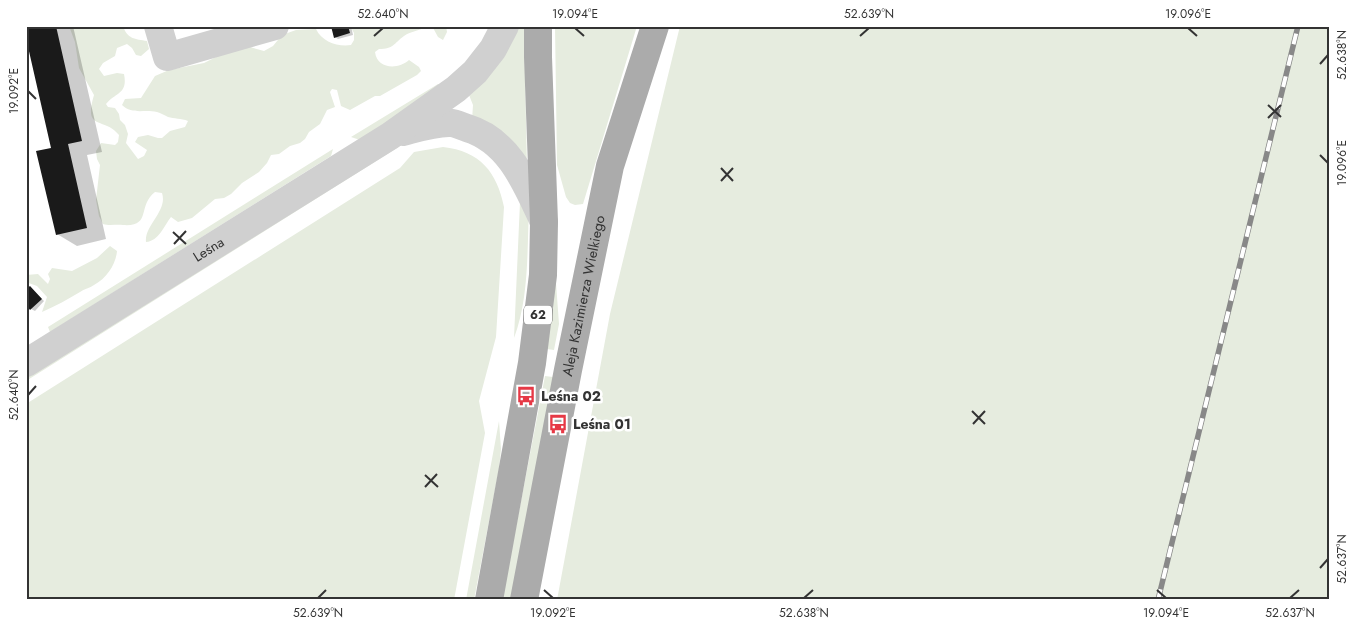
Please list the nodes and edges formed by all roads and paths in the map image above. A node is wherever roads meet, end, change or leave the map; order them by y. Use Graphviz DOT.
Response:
graph roads {
  1 [pos="158,26"];
  2 [pos="275,26"];
  3 [pos="505,26"];
  4 [pos="538,26"];
  5 [pos="655,26"];
  6 [pos="390,136"];
  7 [pos="544,222"];
  8 [pos="26,363"];
  9 [pos="489,600"];
  10 [pos="524,600"];
  1 -- 2 [label="street"];
  3 -- 6 [label="street"];
  4 -- 7 [label="main road, 62"];
  5 -- 10 [label="main road, Aleja Kazimierza Wielkiego"];
  6 -- 7 [label="street"];
  6 -- 8 [label="street, Leśna"];
  7 -- 9 [label="main road, 62"];
}
